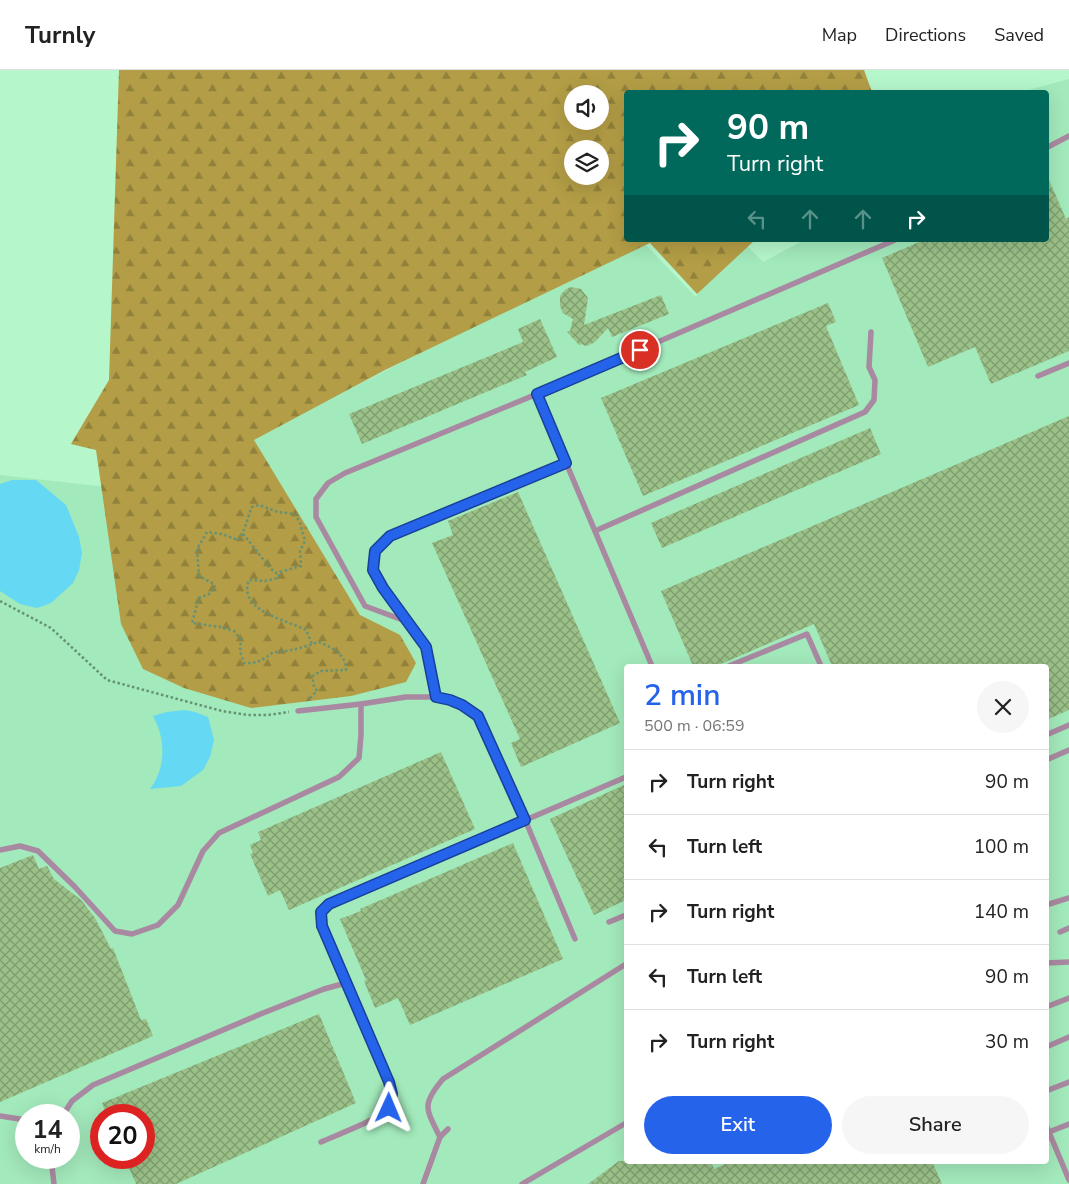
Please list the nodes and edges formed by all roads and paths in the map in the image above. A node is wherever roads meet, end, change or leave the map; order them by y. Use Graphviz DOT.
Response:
graph roads {
  1 [pos="1069,136"];
  2 [pos="1049,146"];
  3 [pos="890,242"];
  4 [pos="871,332"];
  5 [pos="1069,363"];
  6 [pos="1038,376"];
  7 [pos="537,394"];
  8 [pos="566,463"];
  9 [pos="595,531"];
  10 [pos="243,534"];
  11 [pos="279,575"];
  12 [pos="0,601"];
  13 [pos="408,622"];
  14 [pos="312,644"];
  15 [pos="651,664"];
  16 [pos="734,664"];
  17 [pos="820,664"];
  18 [pos="436,697"];
  19 [pos="310,700"];
  20 [pos="361,704"];
  21 [pos="298,710"];
  22 [pos="1069,725"];
  23 [pos="1049,734"];
  24 [pos="1069,750"];
  25 [pos="1049,759"];
  26 [pos="624,778"];
  27 [pos="525,820"];
  28 [pos="0,850"];
  29 [pos="1069,898"];
  30 [pos="1049,904"];
  31 [pos="624,916"];
  32 [pos="609,922"];
  33 [pos="1069,928"];
  34 [pos="1069,932"];
  35 [pos="575,939"];
  36 [pos="1069,962"];
  37 [pos="1049,963"];
  38 [pos="624,965"];
  39 [pos="346,983"];
  40 [pos="1069,998"];
  41 [pos="1049,1007"];
  42 [pos="1069,1037"];
  43 [pos="1049,1046"];
  44 [pos="1069,1082"];
  45 [pos="1049,1090"];
  46 [pos="70,1104"];
  47 [pos="0,1116"];
  48 [pos="15,1118"];
  49 [pos="624,1124"];
  50 [pos="1069,1124"];
  51 [pos="448,1128"];
  52 [pos="1049,1132"];
  53 [pos="440,1137"];
  54 [pos="321,1142"];
  55 [pos="1067,1168"];
  56 [pos="52,1169"];
  57 [pos="1069,1180"];
  58 [pos="54,1184"];
  59 [pos="423,1184"];
  60 [pos="522,1184"];
  1 -- 2 [label="lane"];
  3 -- 7 [label="lane"];
  4 -- 9 [label="lane"];
  5 -- 6 [label="lane"];
  7 -- 8 [label="lane"];
  7 -- 13 [label="lane"];
  8 -- 9 [label="lane"];
  8 -- 13 [label="lane"];
  9 -- 15 [label="lane"];
  10 -- 11 [label="path"];
  10 -- 11 [label="path"];
  10 -- 14 [label="path"];
  11 -- 14 [label="path"];
  12 -- 21 [label="path"];
  13 -- 18 [label="lane"];
  14 -- 19 [label="path"];
  16 -- 17 [label="lane"];
  18 -- 20 [label="lane"];
  18 -- 27 [label="lane"];
  20 -- 21 [label="lane"];
  20 -- 28 [label="lane"];
  22 -- 23 [label="lane"];
  24 -- 25 [label="lane"];
  26 -- 27 [label="lane"];
  27 -- 35 [label="lane"];
  27 -- 39 [label="lane"];
  29 -- 30 [label="lane"];
  31 -- 32 [label="lane"];
  33 -- 34 [label="lane"];
  36 -- 37 [label="lane"];
  38 -- 53 [label="lane"];
  39 -- 46 [label="lane"];
  39 -- 54 [label="lane"];
  40 -- 41 [label="lane"];
  42 -- 43 [label="lane"];
  44 -- 45 [label="lane"];
  47 -- 48 [label="lane"];
  49 -- 60 [label="lane"];
  50 -- 52 [label="lane"];
  51 -- 53 [label="lane"];
  52 -- 55 [label="lane"];
  53 -- 59 [label="lane"];
  55 -- 57 [label="lane"];
  56 -- 58 [label="lane"];
}
